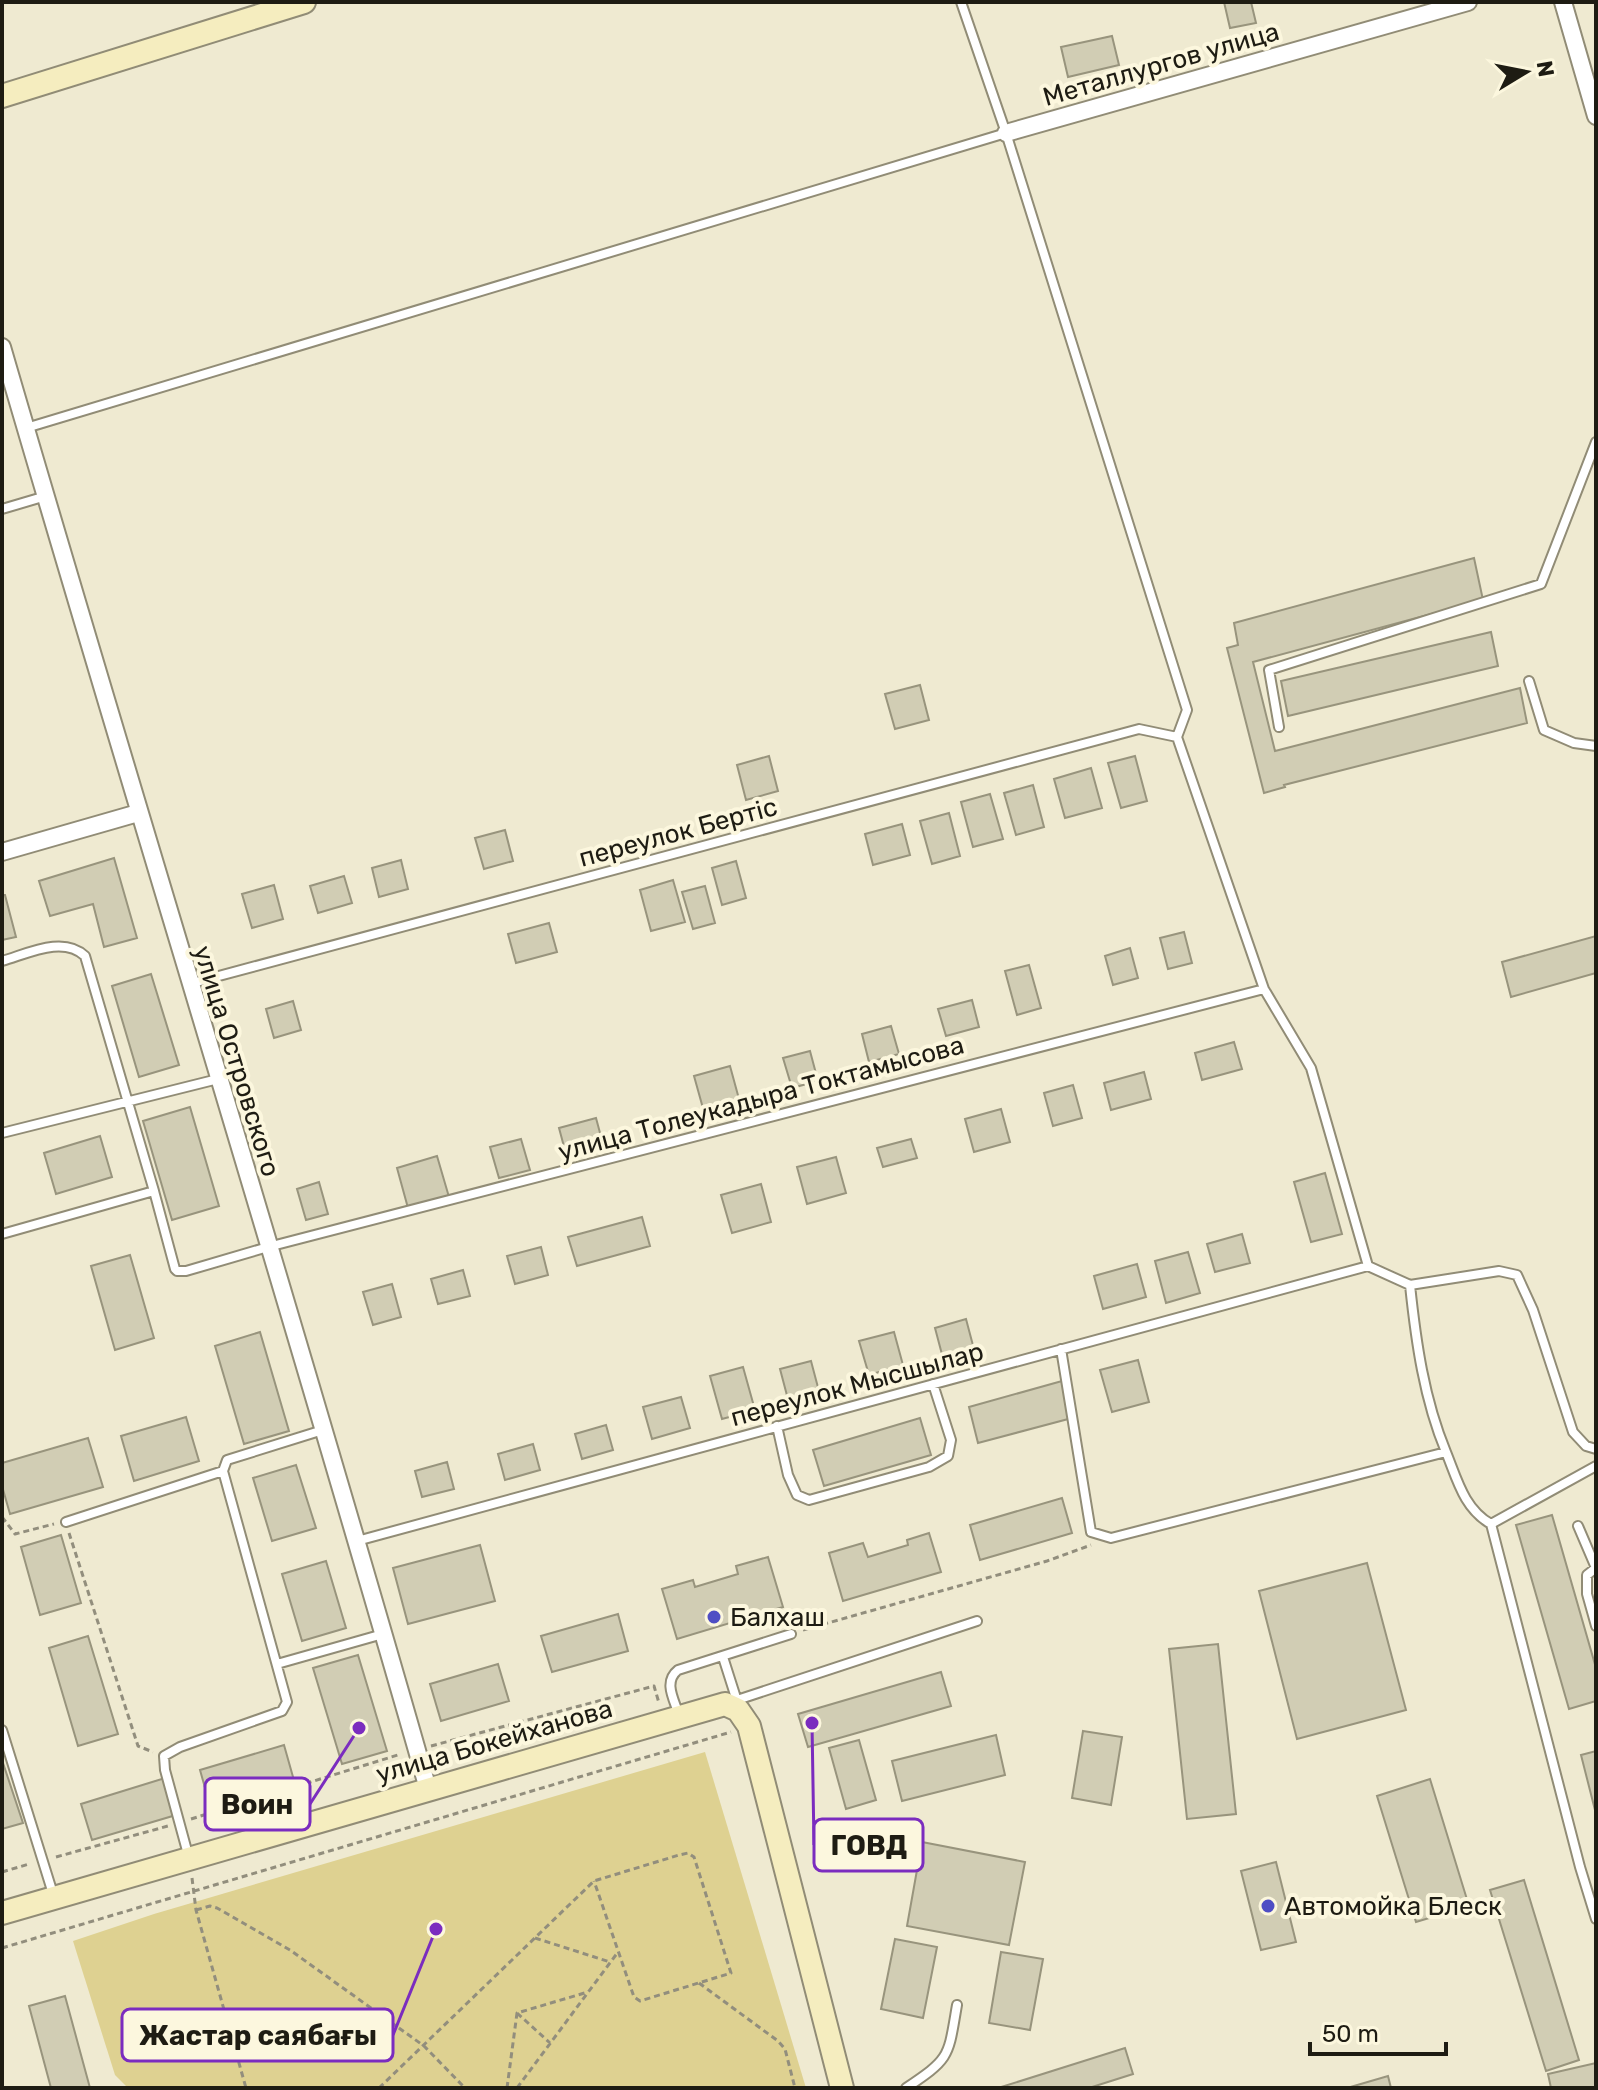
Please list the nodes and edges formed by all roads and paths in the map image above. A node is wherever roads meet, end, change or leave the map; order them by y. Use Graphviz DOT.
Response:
graph roads {
  1 [pos="304,2"];
  2 [pos="961,2"];
  3 [pos="1468,2"];
  4 [pos="1563,2"];
  5 [pos="2,96"];
  6 [pos="1596,116"];
  7 [pos="1006,133"];
  8 [pos="2,347"];
  9 [pos="26,428"];
  10 [pos="1596,442"];
  11 [pos="46,496"];
  12 [pos="2,509"];
  13 [pos="1529,681"];
  14 [pos="1279,727"];
  15 [pos="1177,737"];
  16 [pos="1596,746"];
  17 [pos="138,813"];
  18 [pos="2,852"];
  19 [pos="2,961"];
  20 [pos="189,984"];
  21 [pos="1264,989"];
  22 [pos="218,1079"];
  23 [pos="129,1102"];
  24 [pos="2,1133"];
  25 [pos="154,1191"];
  26 [pos="2,1234"];
  27 [pos="268,1247"];
  28 [pos="1368,1266"];
  29 [pos="1410,1285"];
  30 [pos="1061,1349"];
  31 [pos="933,1384"];
  32 [pos="777,1426"];
  33 [pos="323,1430"];
  34 [pos="1596,1449"];
  35 [pos="1446,1452"];
  36 [pos="1596,1466"];
  37 [pos="223,1471"];
  38 [pos="2,1517"];
  39 [pos="66,1522"];
  40 [pos="1491,1524"];
  41 [pos="1578,1526"];
  42 [pos="1111,1538"];
  43 [pos="357,1541"];
  44 [pos="977,1621"];
  45 [pos="1596,1626"];
  46 [pos="384,1634"];
  47 [pos="791,1634"];
  48 [pos="723,1657"];
  49 [pos="277,1664"];
  50 [pos="731,1702"];
  51 [pos="671,1718"];
  52 [pos="749,1726"];
  53 [pos="2,1730"];
  54 [pos="417,1749"];
  55 [pos="164,1756"];
  56 [pos="428,1789"];
  57 [pos="179,1823"];
  58 [pos="189,1859"];
  59 [pos="43,1860"];
  60 [pos="2,1872"];
  61 [pos="594,1881"];
  62 [pos="193,1891"];
  63 [pos="55,1898"];
  64 [pos="196,1910"];
  65 [pos="2,1913"];
  66 [pos="1596,1919"];
  67 [pos="535,1938"];
  68 [pos="2,1948"];
  69 [pos="618,1952"];
  70 [pos="610,1962"];
  71 [pos="699,1983"];
  72 [pos="588,1992"];
  73 [pos="957,2005"];
  74 [pos="517,2013"];
  75 [pos="550,2043"];
  76 [pos="424,2046"];
  77 [pos="246,2088"];
  78 [pos="379,2088"];
  79 [pos="465,2088"];
  80 [pos="507,2088"];
  81 [pos="517,2088"];
  82 [pos="795,2088"];
  83 [pos="842,2088"];
  84 [pos="906,2088"];
  1 -- 5 [label="street"];
  2 -- 7 [label="lane"];
  3 -- 7 [label="street, Металлургов улица"];
  4 -- 6 [label="street"];
  7 -- 9 [label="lane"];
  7 -- 15 [label="lane"];
  8 -- 9 [label="street, улица Островского"];
  9 -- 11 [label="street, улица Островского"];
  10 -- 14 [label="lane"];
  11 -- 12 [label="lane"];
  11 -- 17 [label="street, улица Островского"];
  13 -- 16 [label="lane"];
  15 -- 20 [label="lane, переулок Бертіс"];
  15 -- 21 [label="lane"];
  17 -- 18 [label="street"];
  17 -- 20 [label="street, улица Островского"];
  19 -- 23 [label="lane"];
  20 -- 22 [label="street, улица Островского"];
  21 -- 27 [label="lane, улица Толеукадыра Токтамысова"];
  21 -- 28 [label="lane"];
  22 -- 23 [label="lane"];
  22 -- 27 [label="street, улица Островского"];
  23 -- 24 [label="lane"];
  23 -- 25 [label="lane"];
  25 -- 26 [label="lane"];
  25 -- 27 [label="lane, улица Толеукадыра Токтамысова"];
  27 -- 33 [label="street, улица Островского"];
  28 -- 29 [label="lane"];
  28 -- 30 [label="lane, переулок Мысшылар"];
  29 -- 34 [label="lane"];
  29 -- 35 [label="lane"];
  30 -- 31 [label="lane, переулок Мысшылар"];
  30 -- 42 [label="lane"];
  31 -- 32 [label="lane, переулок Мысшылар"];
  31 -- 32 [label="lane"];
  32 -- 43 [label="lane, переулок Мысшылар"];
  33 -- 37 [label="lane"];
  33 -- 43 [label="street, улица Островского"];
  35 -- 40 [label="lane"];
  35 -- 42 [label="lane"];
  36 -- 40 [label="lane"];
  37 -- 39 [label="lane"];
  37 -- 49 [label="lane"];
  38 -- 39 [label="path"];
  39 -- 55 [label="path"];
  40 -- 66 [label="lane"];
  41 -- 45 [label="lane"];
  42 -- 47 [label="path"];
  43 -- 46 [label="street, улица Островского"];
  44 -- 50 [label="lane"];
  46 -- 49 [label="lane"];
  46 -- 54 [label="street, улица Островского"];
  47 -- 48 [label="lane"];
  48 -- 50 [label="lane"];
  48 -- 51 [label="lane"];
  49 -- 55 [label="lane"];
  50 -- 51 [label="street, улица Бокейханова"];
  50 -- 52 [label="street"];
  51 -- 54 [label="path"];
  51 -- 56 [label="street, улица Бокейханова"];
  52 -- 62 [label="path"];
  52 -- 83 [label="street"];
  53 -- 59 [label="lane"];
  54 -- 56 [label="street, улица Островского"];
  54 -- 57 [label="path"];
  55 -- 57 [label="lane"];
  56 -- 58 [label="street, улица Бокейханова"];
  57 -- 58 [label="lane"];
  57 -- 59 [label="path"];
  58 -- 62 [label="path"];
  58 -- 63 [label="street, улица Бокейханова"];
  59 -- 60 [label="path"];
  59 -- 63 [label="lane"];
  61 -- 67 [label="path"];
  61 -- 69 [label="path"];
  61 -- 71 [label="path"];
  62 -- 64 [label="path"];
  62 -- 68 [label="path"];
  63 -- 65 [label="street, улица Бокейханова"];
  64 -- 76 [label="path"];
  64 -- 77 [label="path"];
  67 -- 70 [label="path"];
  67 -- 76 [label="path"];
  69 -- 70 [label="path"];
  69 -- 71 [label="path"];
  70 -- 72 [label="path"];
  71 -- 82 [label="path"];
  72 -- 74 [label="path"];
  72 -- 75 [label="path"];
  73 -- 84 [label="lane"];
  74 -- 75 [label="path"];
  74 -- 80 [label="path"];
  75 -- 81 [label="path"];
  76 -- 78 [label="path"];
  76 -- 79 [label="path"];
}
